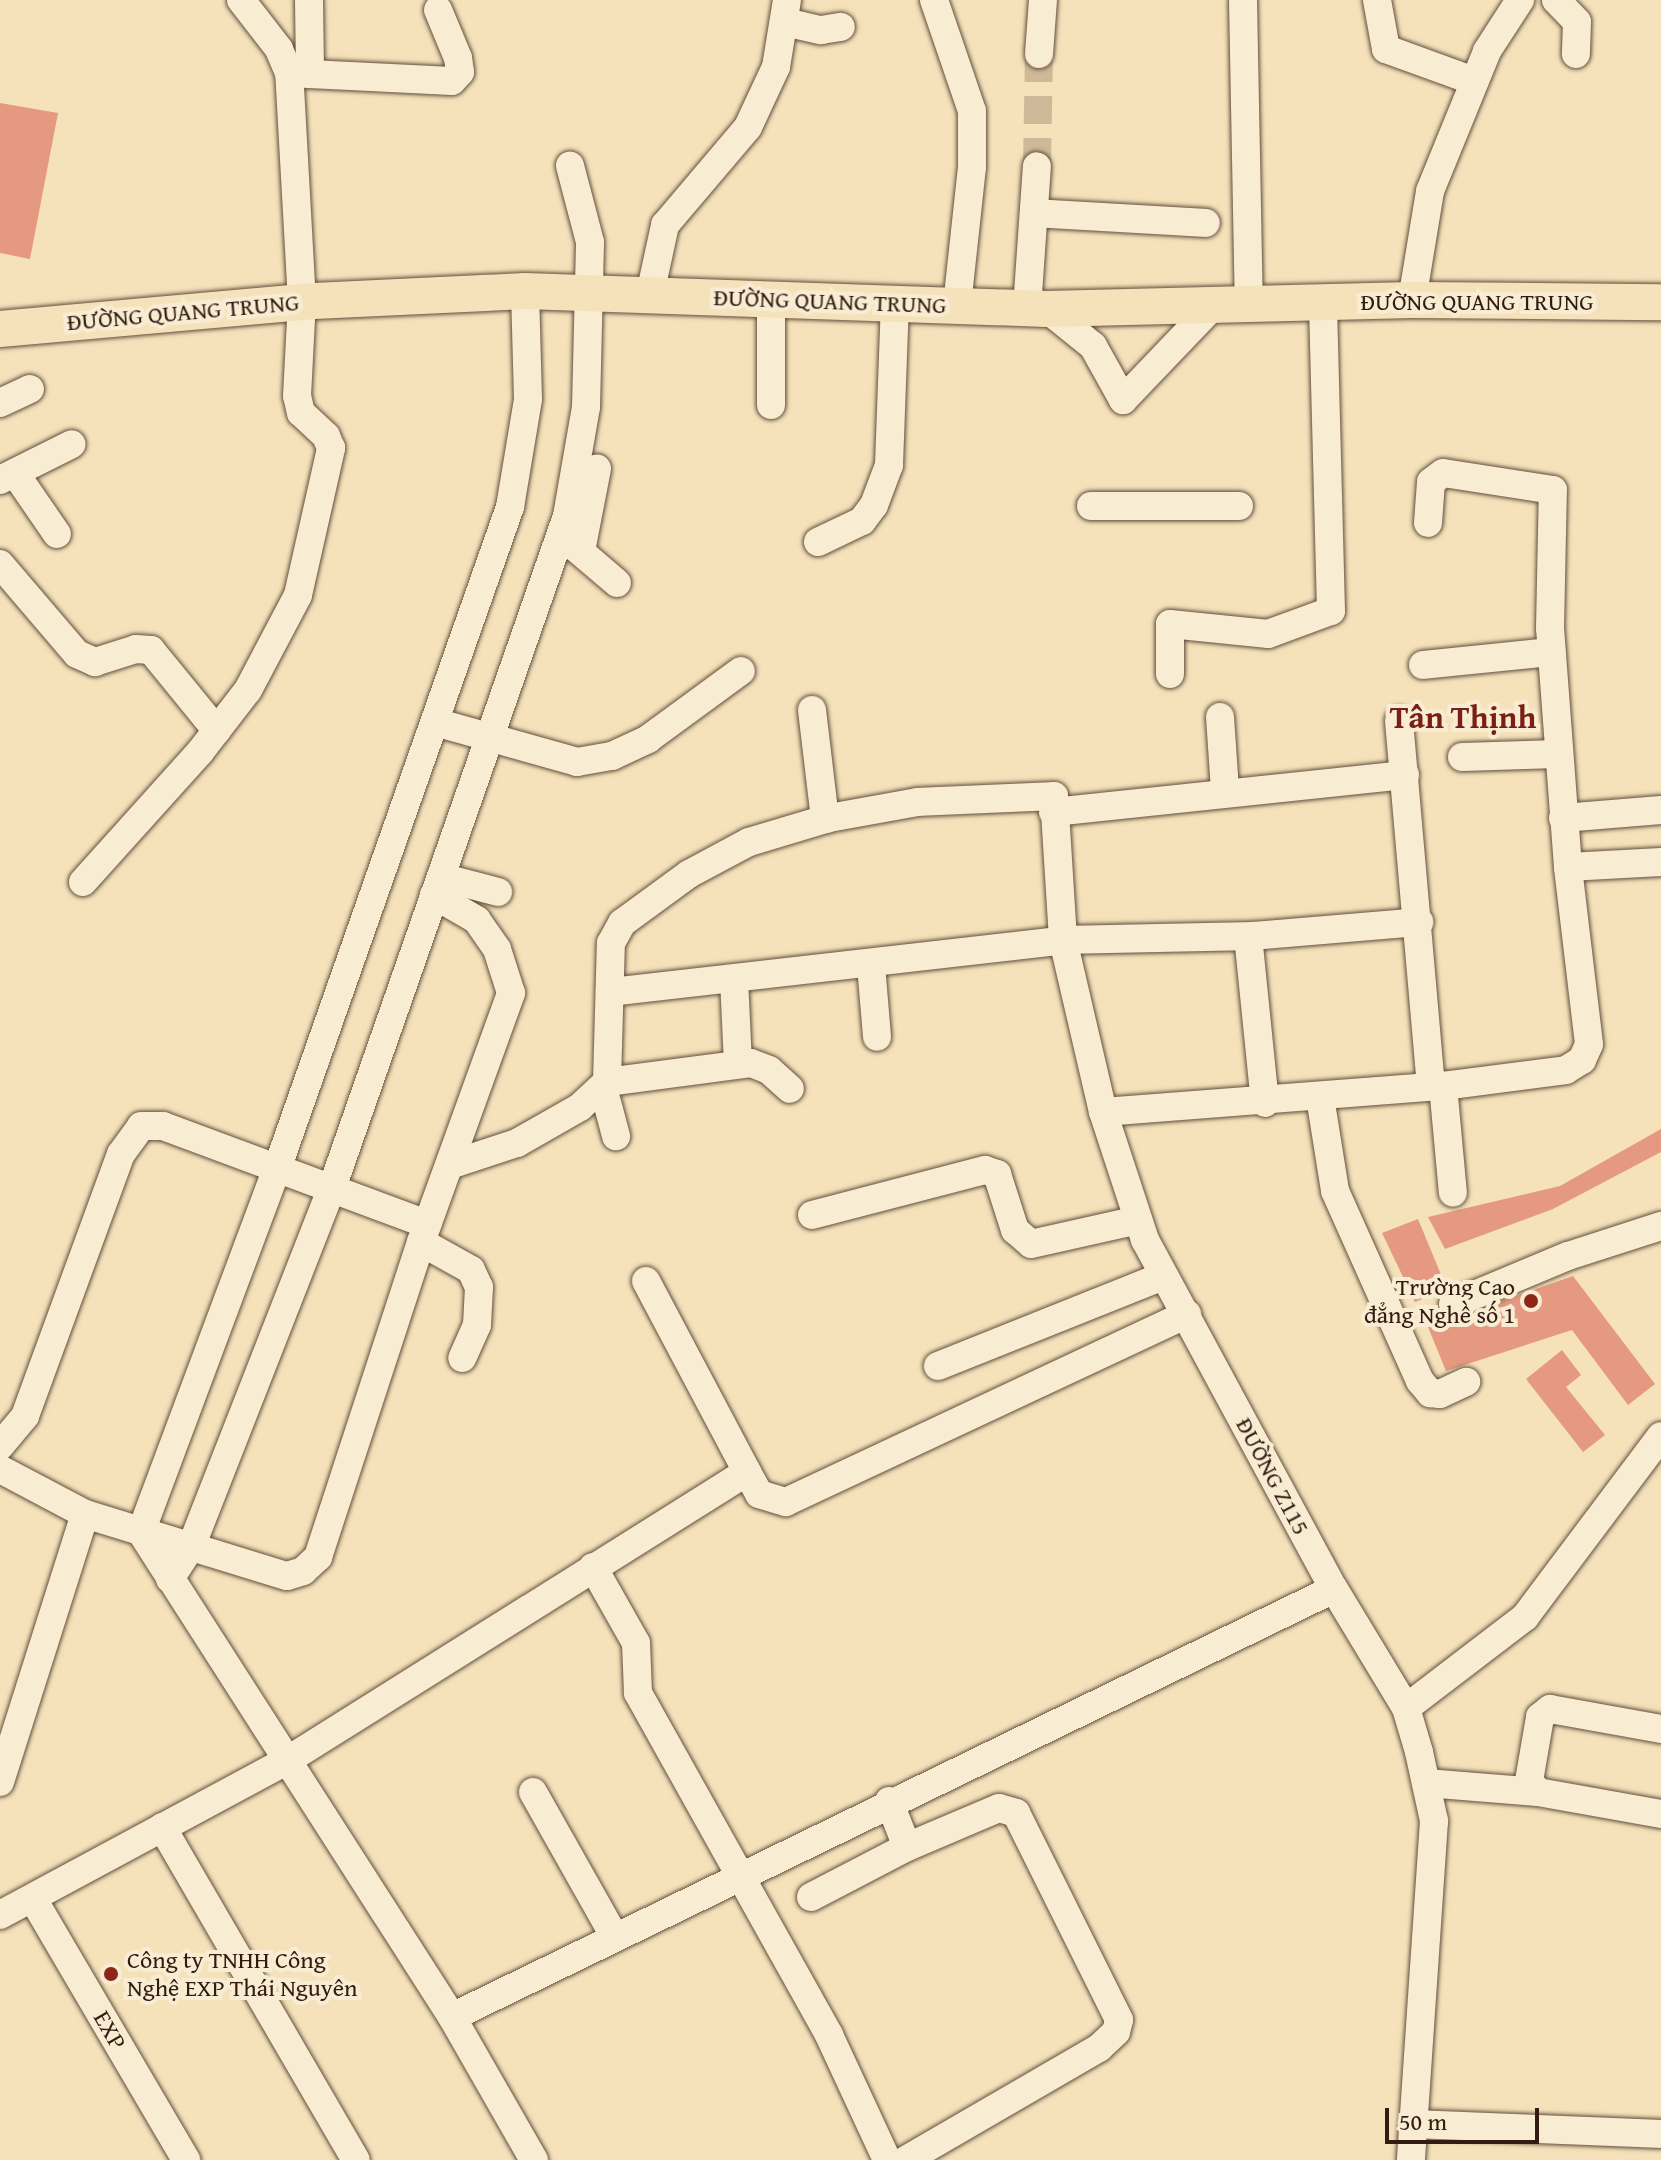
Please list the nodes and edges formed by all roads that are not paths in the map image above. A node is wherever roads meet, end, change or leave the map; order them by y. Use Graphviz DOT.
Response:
graph roads {
  1 [pos="241,0"];
  2 [pos="309,0"];
  3 [pos="934,0"];
  4 [pos="1043,0"];
  5 [pos="1243,0"];
  6 [pos="1377,0"];
  7 [pos="1520,0"];
  8 [pos="1556,0"];
  9 [pos="438,10"];
  10 [pos="786,11"];
  11 [pos="841,27"];
  12 [pos="1039,54"];
  13 [pos="1576,54"];
  14 [pos="299,74"];
  15 [pos="1474,81"];
  16 [pos="570,166"];
  17 [pos="1037,166"];
  18 [pos="1034,213"];
  19 [pos="1206,223"];
  20 [pos="588,290"];
  21 [pos="525,291"];
  22 [pos="650,294"];
  23 [pos="771,299"];
  24 [pos="1412,300"];
  25 [pos="302,302"];
  26 [pos="1661,302"];
  27 [pos="895,303"];
  28 [pos="1323,304"];
  29 [pos="957,306"];
  30 [pos="1212,307"];
  31 [pos="1249,307"];
  32 [pos="1037,308"];
  33 [pos="0,329"];
  34 [pos="30,389"];
  35 [pos="0,403"];
  36 [pos="771,405"];
  37 [pos="72,444"];
  38 [pos="597,469"];
  39 [pos="8,477"];
  40 [pos="1091,506"];
  41 [pos="1239,506"];
  42 [pos="1428,523"];
  43 [pos="57,534"];
  44 [pos="818,542"];
  45 [pos="570,543"];
  46 [pos="0,564"];
  47 [pos="617,583"];
  48 [pos="1551,652"];
  49 [pos="1423,665"];
  50 [pos="741,671"];
  51 [pos="1170,674"];
  52 [pos="812,710"];
  53 [pos="1220,717"];
  54 [pos="1399,721"];
  55 [pos="435,722"];
  56 [pos="217,731"];
  57 [pos="488,740"];
  58 [pos="1558,754"];
  59 [pos="1462,757"];
  60 [pos="1405,775"];
  61 [pos="1225,791"];
  62 [pos="1053,804"];
  63 [pos="1661,810"];
  64 [pos="1563,818"];
  65 [pos="825,819"];
  66 [pos="1661,862"];
  67 [pos="1568,867"];
  68 [pos="83,882"];
  69 [pos="437,886"];
  70 [pos="498,892"];
  71 [pos="1419,922"];
  72 [pos="1253,936"];
  73 [pos="1063,940"];
  74 [pos="871,965"];
  75 [pos="734,979"];
  76 [pos="610,992"];
  77 [pos="877,1037"];
  78 [pos="738,1063"];
  79 [pos="605,1084"];
  80 [pos="1437,1086"];
  81 [pos="790,1089"];
  82 [pos="1320,1097"];
  83 [pos="1265,1103"];
  84 [pos="1103,1112"];
  85 [pos="616,1136"];
  86 [pos="450,1165"];
  87 [pos="277,1169"];
  88 [pos="332,1188"];
  89 [pos="1453,1193"];
  90 [pos="812,1215"];
  91 [pos="1138,1220"];
  92 [pos="1661,1226"];
  93 [pos="424,1233"];
  94 [pos="1163,1276"];
  95 [pos="646,1281"];
  96 [pos="1453,1304"];
  97 [pos="1187,1314"];
  98 [pos="462,1358"];
  99 [pos="938,1366"];
  100 [pos="1466,1382"];
  101 [pos="1661,1436"];
  102 [pos="0,1446"];
  103 [pos="0,1469"];
  104 [pos="747,1472"];
  105 [pos="85,1514"];
  106 [pos="141,1532"];
  107 [pos="191,1547"];
  108 [pos="593,1567"];
  109 [pos="170,1579"];
  110 [pos="1334,1589"];
  111 [pos="1406,1708"];
  112 [pos="1661,1729"];
  113 [pos="288,1760"];
  114 [pos="0,1782"];
  115 [pos="1426,1783"];
  116 [pos="533,1792"];
  117 [pos="1538,1792"];
  118 [pos="889,1801"];
  119 [pos="1661,1814"];
  120 [pos="162,1827"];
  121 [pos="907,1847"];
  122 [pos="741,1874"];
  123 [pos="811,1897"];
  124 [pos="33,1899"];
  125 [pos="0,1915"];
  126 [pos="614,1936"];
  127 [pos="452,2017"];
  128 [pos="1415,2124"];
  129 [pos="1661,2134"];
  130 [pos="186,2160"];
  131 [pos="356,2160"];
  132 [pos="534,2160"];
  133 [pos="887,2160"];
  134 [pos="906,2160"];
  135 [pos="1411,2160"];
  1 -- 14 [label="street"];
  2 -- 14 [label="street"];
  3 -- 29 [label="street"];
  4 -- 12 [label="street"];
  5 -- 31 [label="street"];
  6 -- 15 [label="street"];
  7 -- 15 [label="street"];
  8 -- 13 [label="street"];
  9 -- 14 [label="street"];
  10 -- 11 [label="street"];
  10 -- 22 [label="street"];
  14 -- 25 [label="street"];
  15 -- 24 [label="street"];
  16 -- 20 [label="street"];
  17 -- 18 [label="street"];
  18 -- 19 [label="street"];
  18 -- 32 [label="street"];
  20 -- 21 [label="main road, ĐƯỜNG QUANG TRUNG"];
  20 -- 22 [label="main road, ĐƯỜNG QUANG TRUNG"];
  20 -- 45 [label="street"];
  21 -- 25 [label="main road, ĐƯỜNG QUANG TRUNG"];
  21 -- 55 [label="street"];
  22 -- 23 [label="main road, ĐƯỜNG QUANG TRUNG"];
  23 -- 27 [label="main road, ĐƯỜNG QUANG TRUNG"];
  23 -- 36 [label="street"];
  24 -- 26 [label="main road, ĐƯỜNG QUANG TRUNG"];
  24 -- 28 [label="main road, ĐƯỜNG QUANG TRUNG"];
  25 -- 33 [label="main road, ĐƯỜNG QUANG TRUNG"];
  25 -- 56 [label="street"];
  27 -- 29 [label="main road, ĐƯỜNG QUANG TRUNG"];
  27 -- 44 [label="street"];
  28 -- 31 [label="main road, ĐƯỜNG QUANG TRUNG"];
  28 -- 51 [label="street"];
  29 -- 32 [label="main road, ĐƯỜNG QUANG TRUNG"];
  30 -- 31 [label="main road, ĐƯỜNG QUANG TRUNG"];
  30 -- 32 [label="main road, ĐƯỜNG QUANG TRUNG"];
  30 -- 32 [label="street"];
  34 -- 35 [label="street"];
  37 -- 39 [label="street"];
  38 -- 45 [label="street"];
  39 -- 43 [label="street"];
  40 -- 41 [label="street"];
  42 -- 48 [label="street"];
  45 -- 47 [label="street"];
  45 -- 57 [label="street"];
  46 -- 56 [label="street"];
  48 -- 49 [label="street"];
  48 -- 58 [label="street"];
  50 -- 57 [label="street"];
  52 -- 65 [label="street"];
  53 -- 61 [label="street"];
  54 -- 60 [label="street"];
  55 -- 57 [label="street"];
  55 -- 87 [label="street"];
  56 -- 68 [label="street"];
  57 -- 69 [label="street"];
  58 -- 59 [label="street"];
  58 -- 64 [label="street"];
  60 -- 61 [label="street"];
  60 -- 71 [label="street"];
  61 -- 62 [label="street"];
  62 -- 65 [label="street"];
  62 -- 73 [label="street, ĐƯỜNG Z115"];
  63 -- 64 [label="street"];
  64 -- 67 [label="street"];
  65 -- 76 [label="street"];
  66 -- 67 [label="street"];
  67 -- 80 [label="street"];
  69 -- 70 [label="street"];
  69 -- 86 [label="street"];
  69 -- 88 [label="street"];
  71 -- 72 [label="street"];
  71 -- 80 [label="street"];
  72 -- 73 [label="street"];
  72 -- 83 [label="street"];
  73 -- 74 [label="street"];
  73 -- 84 [label="street, ĐƯỜNG Z115"];
  74 -- 75 [label="street"];
  74 -- 77 [label="street"];
  75 -- 76 [label="street"];
  75 -- 78 [label="street"];
  76 -- 79 [label="street"];
  78 -- 79 [label="street"];
  78 -- 81 [label="street"];
  79 -- 85 [label="street"];
  79 -- 86 [label="street"];
  80 -- 82 [label="street"];
  80 -- 89 [label="street"];
  82 -- 83 [label="street"];
  82 -- 100 [label="street"];
  83 -- 84 [label="street"];
  84 -- 91 [label="street, ĐƯỜNG Z115"];
  86 -- 93 [label="street"];
  87 -- 88 [label="street"];
  87 -- 102 [label="street"];
  87 -- 106 [label="street"];
  88 -- 93 [label="street"];
  88 -- 107 [label="street"];
  90 -- 91 [label="street"];
  91 -- 94 [label="street, ĐƯỜNG Z115"];
  92 -- 96 [label="street"];
  93 -- 98 [label="street"];
  93 -- 107 [label="street"];
  94 -- 97 [label="street, ĐƯỜNG Z115"];
  94 -- 99 [label="street"];
  95 -- 104 [label="street"];
  97 -- 104 [label="street"];
  97 -- 110 [label="street, ĐƯỜNG Z115"];
  101 -- 111 [label="street"];
  103 -- 105 [label="street"];
  104 -- 108 [label="street"];
  105 -- 106 [label="street"];
  105 -- 114 [label="street"];
  106 -- 107 [label="street"];
  106 -- 109 [label="street"];
  107 -- 109 [label="street"];
  108 -- 113 [label="street"];
  108 -- 122 [label="street"];
  109 -- 113 [label="street"];
  110 -- 111 [label="street, ĐƯỜNG Z115"];
  110 -- 118 [label="street"];
  111 -- 115 [label="street, ĐƯỜNG Z115"];
  112 -- 117 [label="street"];
  113 -- 120 [label="street"];
  113 -- 127 [label="street"];
  115 -- 117 [label="street"];
  115 -- 128 [label="street, ĐƯỜNG Z115"];
  116 -- 126 [label="street"];
  117 -- 119 [label="street"];
  118 -- 121 [label="street"];
  118 -- 122 [label="street"];
  120 -- 124 [label="street"];
  120 -- 131 [label="street"];
  121 -- 123 [label="street"];
  121 -- 134 [label="street"];
  122 -- 126 [label="street"];
  122 -- 133 [label="street"];
  124 -- 125 [label="street"];
  124 -- 130 [label="street, EXP"];
  126 -- 127 [label="street"];
  127 -- 132 [label="street"];
  128 -- 129 [label="street"];
  128 -- 135 [label="street, ĐƯỜNG Z115"];
}
